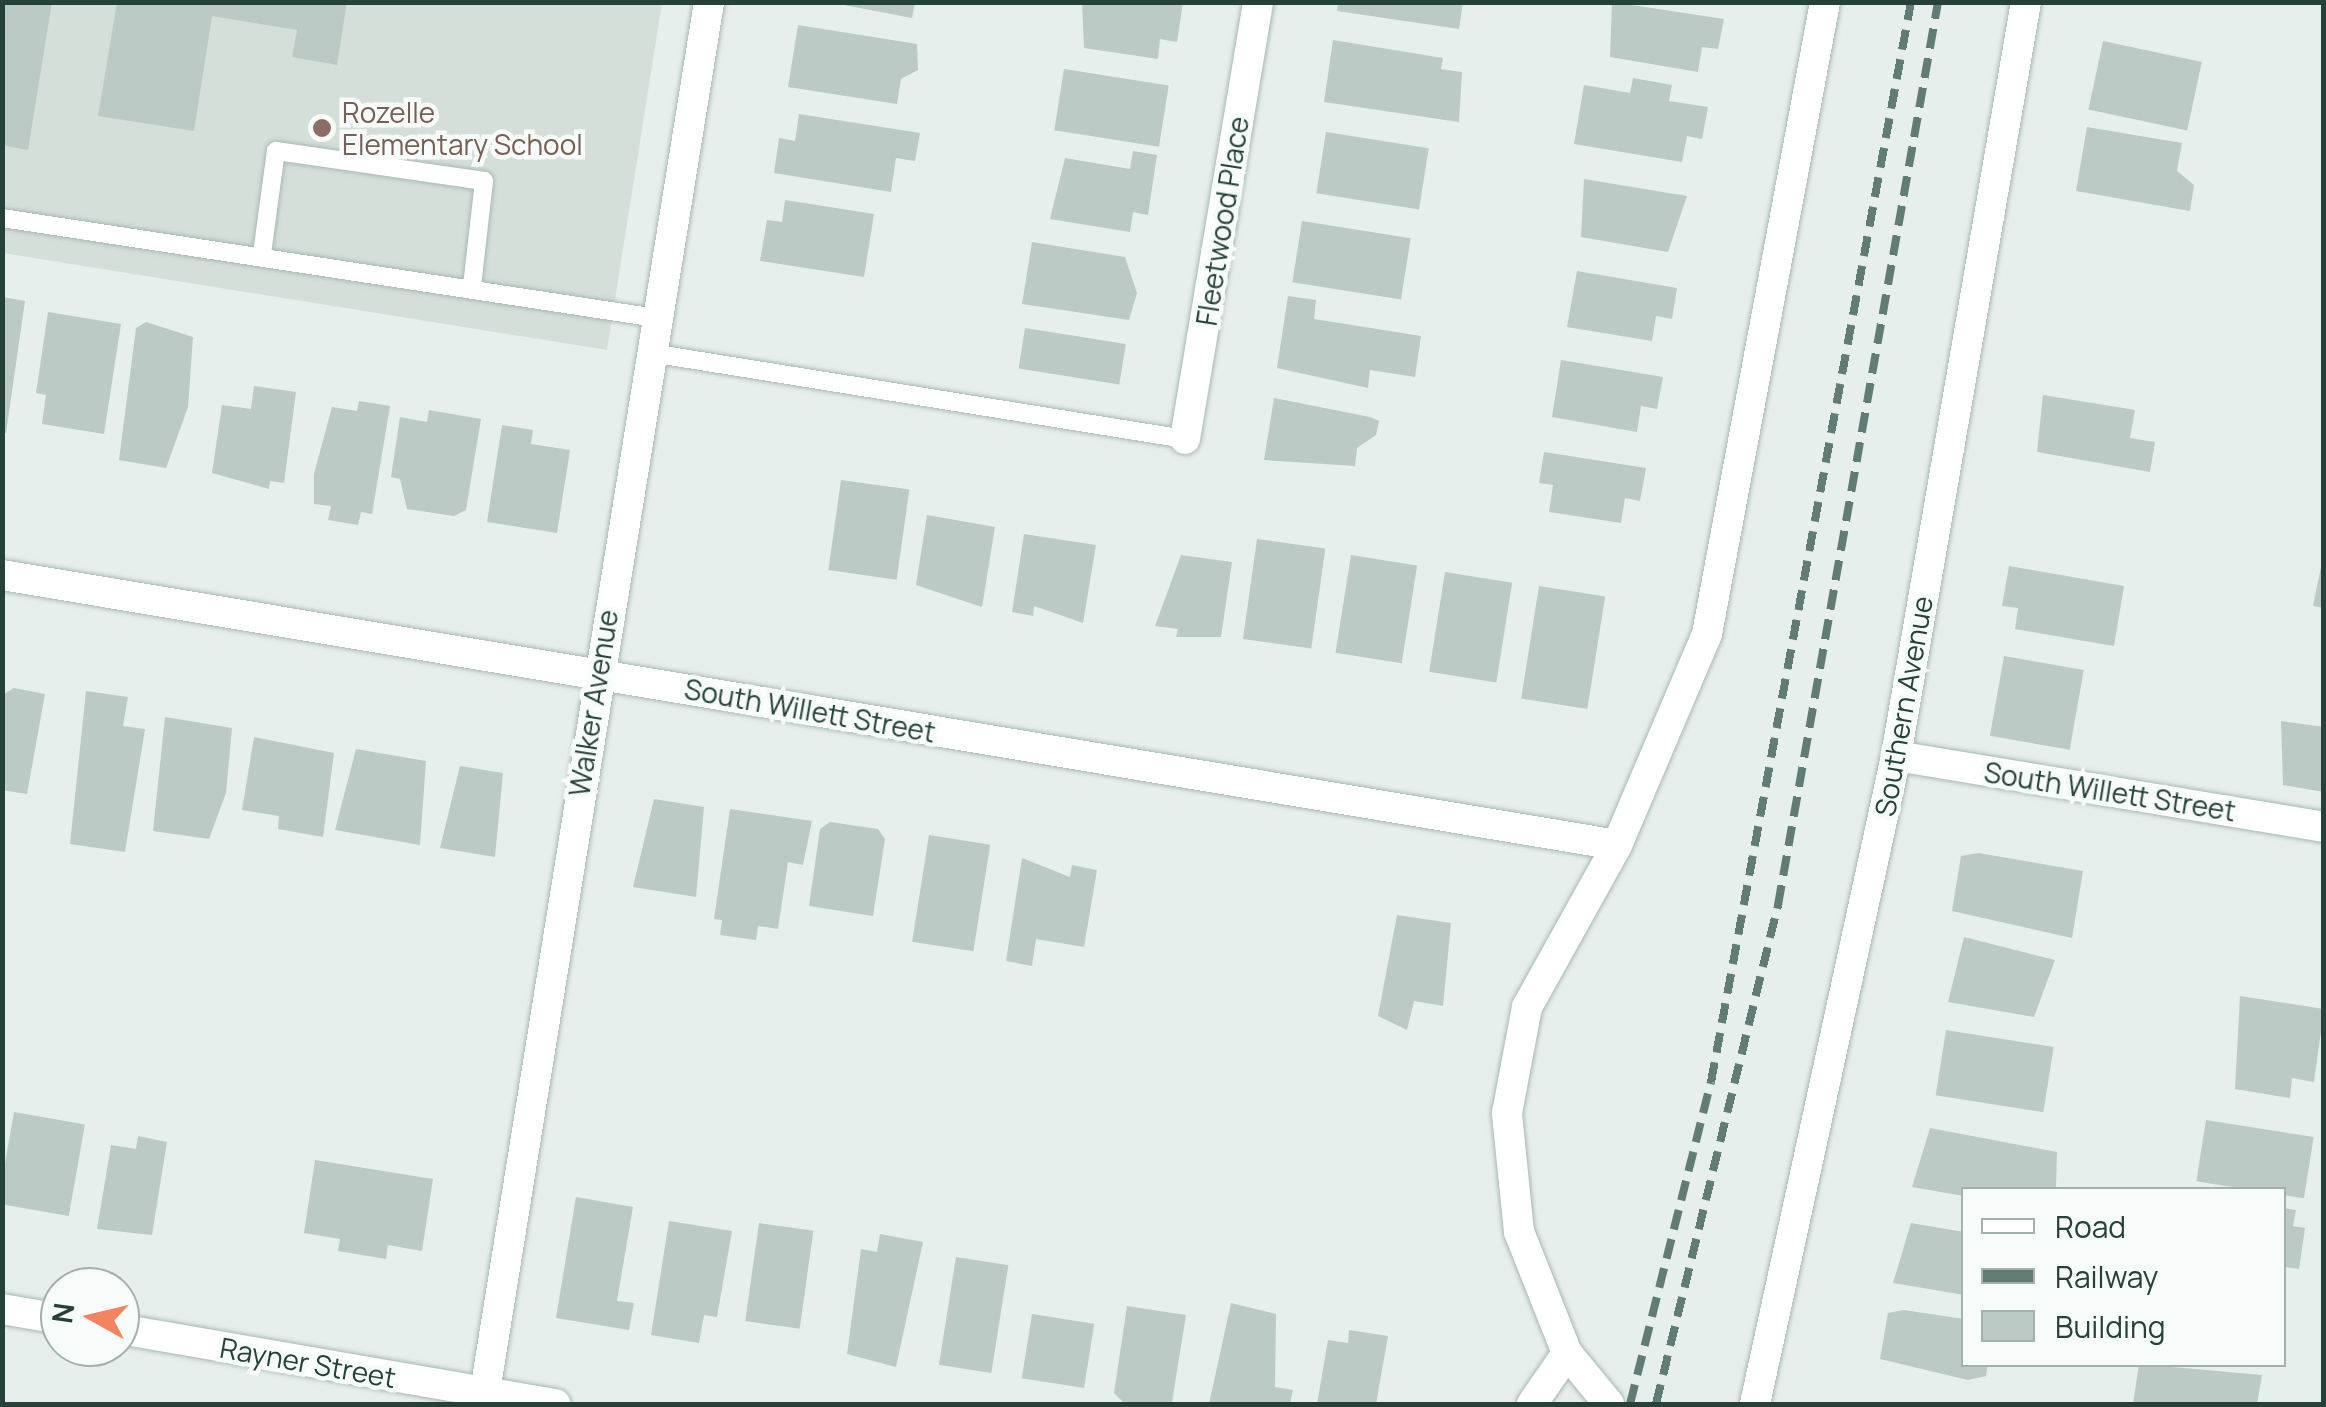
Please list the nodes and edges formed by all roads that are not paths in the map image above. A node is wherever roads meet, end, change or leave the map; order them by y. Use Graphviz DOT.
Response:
graph roads {
  1 [pos="709,2"];
  2 [pos="1258,2"];
  3 [pos="1824,2"];
  4 [pos="2026,2"];
  5 [pos="2,218"];
  6 [pos="262,254"];
  7 [pos="472,287"];
  8 [pos="656,318"];
  9 [pos="650,353"];
  10 [pos="1186,439"];
  11 [pos="2,575"];
  12 [pos="597,674"];
  13 [pos="1896,756"];
  14 [pos="2324,827"];
  15 [pos="1617,846"];
  16 [pos="2,1309"];
  17 [pos="40,1316"];
  18 [pos="140,1333"];
  19 [pos="1567,1353"];
  20 [pos="485,1398"];
  21 [pos="556,1404"];
  22 [pos="1532,1404"];
  23 [pos="1609,1404"];
  24 [pos="1755,1404"];
  1 -- 8 [label="street, Walker Avenue"];
  2 -- 10 [label="street, Fleetwood Place"];
  3 -- 15 [label="street"];
  4 -- 13 [label="street, Southern Avenue"];
  5 -- 6 [label="lane"];
  6 -- 7 [label="lane"];
  6 -- 7 [label="lane"];
  7 -- 8 [label="lane"];
  8 -- 9 [label="street, Walker Avenue"];
  9 -- 10 [label="lane"];
  9 -- 12 [label="street, Walker Avenue"];
  11 -- 12 [label="street, South Willett Street"];
  12 -- 15 [label="street, South Willett Street"];
  12 -- 20 [label="street, Walker Avenue"];
  13 -- 14 [label="street, South Willett Street"];
  13 -- 24 [label="street, Southern Avenue"];
  15 -- 19 [label="street"];
  16 -- 17 [label="street"];
  18 -- 20 [label="street, Rayner Street"];
  19 -- 22 [label="street"];
  19 -- 23 [label="street"];
  20 -- 21 [label="street, Rayner Street"];
}
